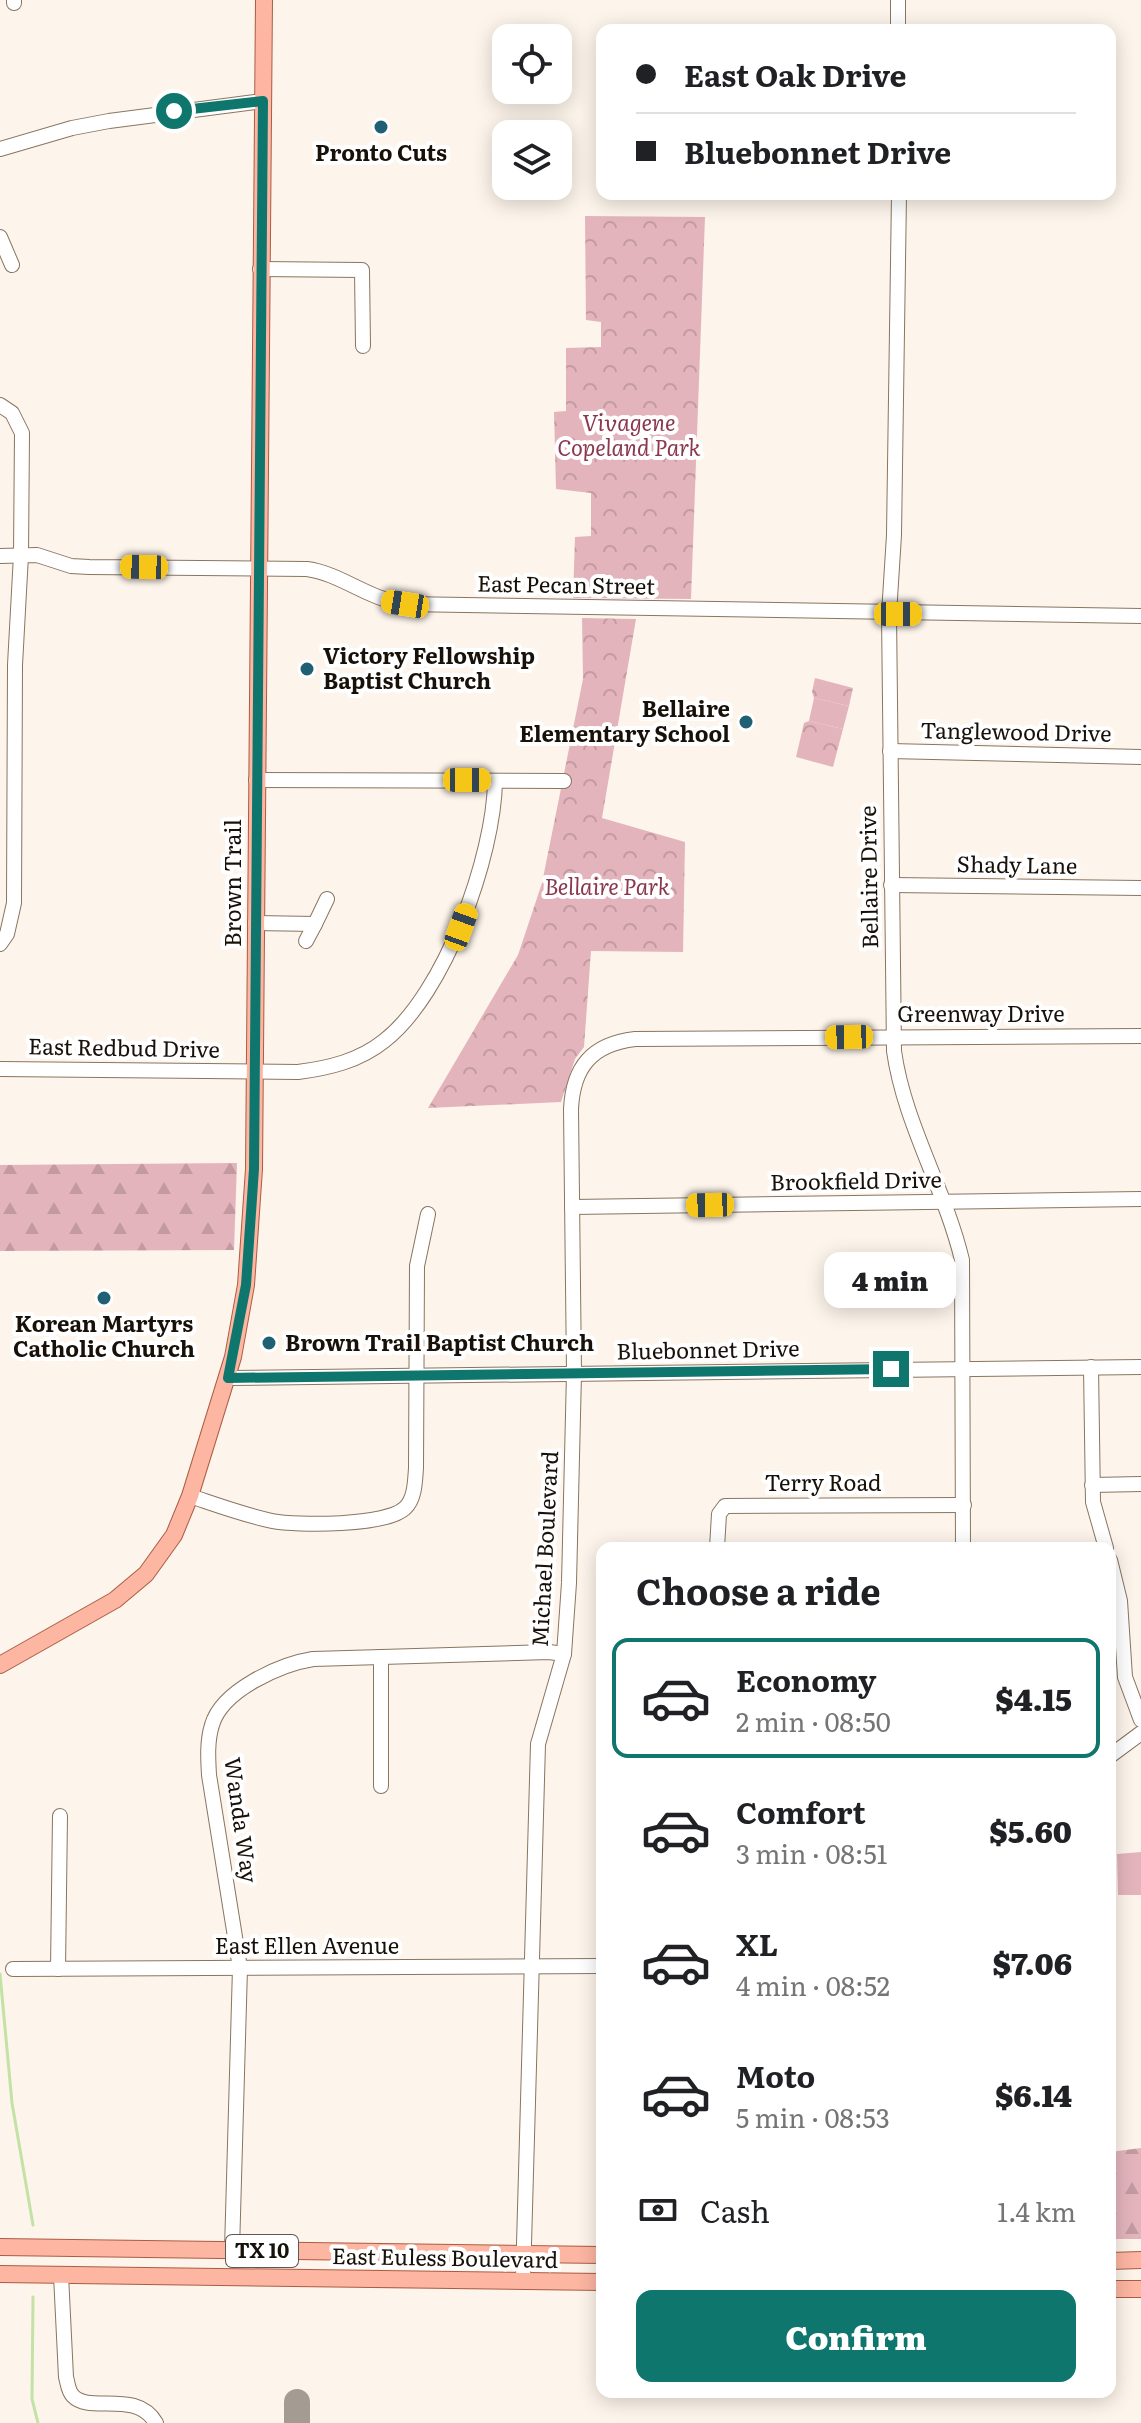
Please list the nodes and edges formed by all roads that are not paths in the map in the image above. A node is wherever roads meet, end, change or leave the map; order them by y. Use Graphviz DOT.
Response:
graph roads {
  1 [pos="264,0"];
  2 [pos="898,0"];
  3 [pos="898,24"];
  4 [pos="263,101"];
  5 [pos="0,149"];
  6 [pos="899,200"];
  7 [pos="0,237"];
  8 [pos="12,265"];
  9 [pos="260,269"];
  10 [pos="363,346"];
  11 [pos="0,405"];
  12 [pos="21,555"];
  13 [pos="0,556"];
  14 [pos="258,568"];
  15 [pos="889,614"];
  16 [pos="1141,616"];
  17 [pos="890,751"];
  18 [pos="1141,757"];
  19 [pos="256,780"];
  20 [pos="495,781"];
  21 [pos="564,781"];
  22 [pos="891,885"];
  23 [pos="1141,888"];
  24 [pos="327,899"];
  25 [pos="255,923"];
  26 [pos="315,924"];
  27 [pos="306,941"];
  28 [pos="0,944"];
  29 [pos="893,1036"];
  30 [pos="1141,1036"];
  31 [pos="588,1060"];
  32 [pos="0,1069"];
  33 [pos="254,1072"];
  34 [pos="1141,1199"];
  35 [pos="944,1202"];
  36 [pos="572,1207"];
  37 [pos="428,1214"];
  38 [pos="1091,1367"];
  39 [pos="1141,1367"];
  40 [pos="964,1368"];
  41 [pos="574,1373"];
  42 [pos="416,1376"];
  43 [pos="228,1378"];
  44 [pos="1141,1484"];
  45 [pos="1092,1485"];
  46 [pos="190,1496"];
  47 [pos="964,1505"];
  48 [pos="717,1542"];
  49 [pos="963,1542"];
  50 [pos="1104,1542"];
  51 [pos="1116,1585"];
  52 [pos="1116,1633"];
  53 [pos="564,1654"];
  54 [pos="381,1657"];
  55 [pos="0,1665"];
  56 [pos="1141,1720"];
  57 [pos="1141,1733"];
  58 [pos="1116,1752"];
  59 [pos="381,1786"];
  60 [pos="60,1816"];
  61 [pos="596,1966"];
  62 [pos="532,1967"];
  63 [pos="240,1968"];
  64 [pos="13,1969"];
  65 [pos="58,1969"];
  66 [pos="0,2247"];
  67 [pos="232,2250"];
  68 [pos="525,2255"];
  69 [pos="596,2255"];
  70 [pos="1141,2260"];
  71 [pos="1116,2261"];
  72 [pos="0,2274"];
  73 [pos="61,2275"];
  74 [pos="523,2280"];
  75 [pos="596,2282"];
  76 [pos="1116,2289"];
  77 [pos="1141,2289"];
  78 [pos="156,2423"];
  1 -- 4 [label="main road, Brown Trail"];
  2 -- 3 [label="street"];
  4 -- 5 [label="street"];
  4 -- 9 [label="main road, Brown Trail"];
  6 -- 15 [label="street, Bellaire Drive"];
  7 -- 8 [label="street"];
  9 -- 10 [label="street"];
  9 -- 14 [label="main road, Brown Trail"];
  11 -- 12 [label="street"];
  12 -- 13 [label="street, East Pecan Street"];
  12 -- 14 [label="street, East Pecan Street"];
  12 -- 28 [label="street"];
  14 -- 15 [label="street, East Pecan Street"];
  14 -- 19 [label="main road, Brown Trail"];
  15 -- 16 [label="street, East Pecan Street"];
  15 -- 17 [label="street, Bellaire Drive"];
  17 -- 18 [label="street, Tanglewood Drive"];
  17 -- 22 [label="street, Bellaire Drive"];
  19 -- 20 [label="street"];
  19 -- 25 [label="main road, Brown Trail"];
  20 -- 21 [label="street"];
  20 -- 33 [label="street, East Redbud Drive"];
  22 -- 23 [label="street, Shady Lane"];
  22 -- 29 [label="street, Bellaire Drive"];
  24 -- 26 [label="street"];
  25 -- 26 [label="street"];
  25 -- 33 [label="main road, Brown Trail"];
  26 -- 27 [label="street"];
  29 -- 30 [label="street, Greenway Drive"];
  29 -- 31 [label="street, Greenway Drive"];
  29 -- 35 [label="street, Bellaire Drive"];
  31 -- 36 [label="street, Michael Boulevard"];
  32 -- 33 [label="street, East Redbud Drive"];
  33 -- 43 [label="main road, Brown Trail"];
  34 -- 35 [label="street, Brookfield Drive"];
  35 -- 36 [label="street, Brookfield Drive"];
  35 -- 40 [label="street, Bellaire Drive"];
  36 -- 41 [label="street, Michael Boulevard"];
  37 -- 42 [label="street"];
  38 -- 39 [label="street, Bluebonnet Drive"];
  38 -- 40 [label="street, Bluebonnet Drive"];
  38 -- 45 [label="street"];
  40 -- 41 [label="street, Bluebonnet Drive"];
  40 -- 47 [label="street, Bellaire Drive"];
  41 -- 42 [label="street, Bluebonnet Drive"];
  41 -- 53 [label="street, Michael Boulevard"];
  42 -- 43 [label="street, Bluebonnet Drive"];
  42 -- 46 [label="street"];
  43 -- 46 [label="main road, Brown Trail"];
  44 -- 45 [label="street"];
  45 -- 50 [label="street"];
  46 -- 55 [label="main road, Brown Trail"];
  47 -- 48 [label="street, Terry Road"];
  47 -- 49 [label="street, Bellaire Drive"];
  51 -- 52 [label="street"];
  52 -- 56 [label="street"];
  53 -- 54 [label="street, Wanda Way"];
  53 -- 62 [label="street, Michael Boulevard"];
  54 -- 59 [label="street"];
  54 -- 63 [label="street, Wanda Way"];
  57 -- 58 [label="street"];
  60 -- 65 [label="street"];
  61 -- 62 [label="street, East Ellen Avenue"];
  62 -- 63 [label="street, East Ellen Avenue"];
  62 -- 68 [label="street, Michael Boulevard"];
  63 -- 65 [label="street, East Ellen Avenue"];
  63 -- 67 [label="street, Wanda Way"];
  64 -- 65 [label="street, East Ellen Avenue"];
  66 -- 67 [label="main road, East Euless Boulevard / TX 10"];
  67 -- 68 [label="main road, East Euless Boulevard / TX 10"];
  68 -- 69 [label="main road, East Euless Boulevard / TX 10"];
  68 -- 74 [label="street, Michael Boulevard"];
  70 -- 71 [label="main road"];
  72 -- 73 [label="main road, East Euless Boulevard / TX 10"];
  73 -- 74 [label="main road, East Euless Boulevard / TX 10"];
  73 -- 78 [label="street"];
  74 -- 75 [label="main road, East Euless Boulevard / TX 10"];
  76 -- 77 [label="main road"];
}
